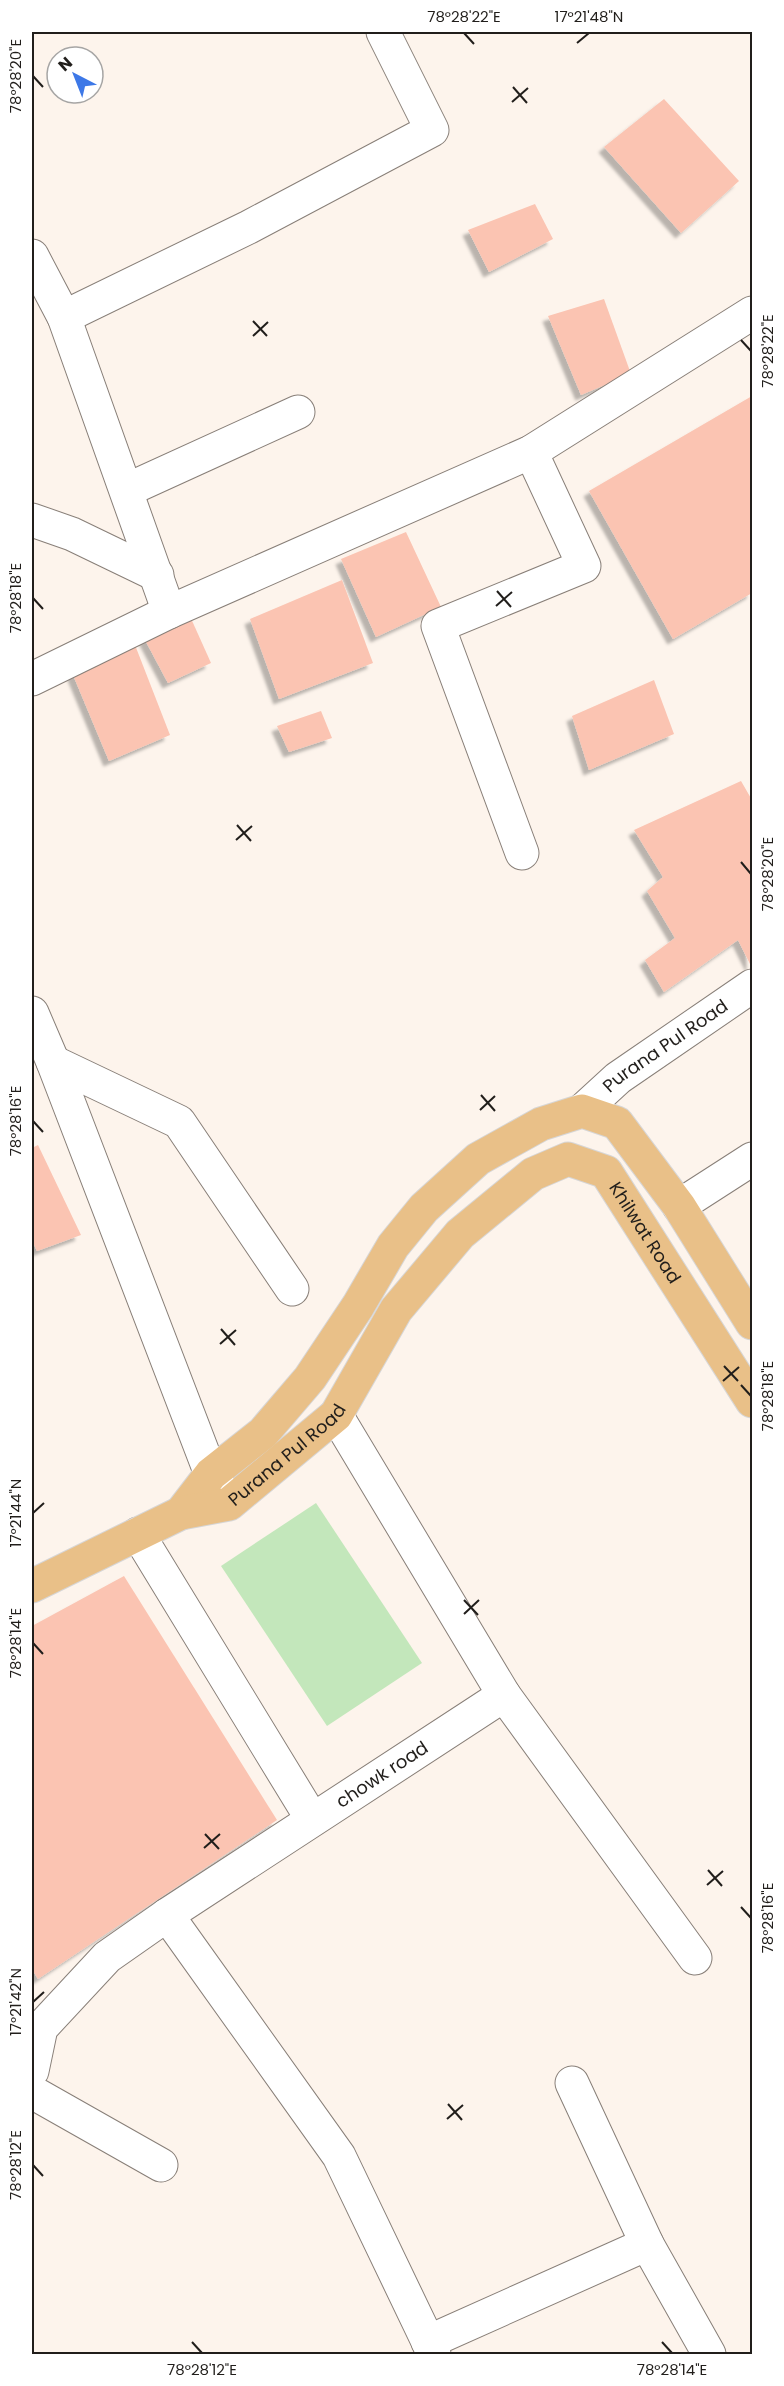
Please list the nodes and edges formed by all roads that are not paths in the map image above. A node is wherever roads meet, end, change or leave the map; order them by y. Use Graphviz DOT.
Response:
graph roads {
  1 [pos="385,32"];
  2 [pos="32,256"];
  3 [pos="753,313"];
  4 [pos="64,317"];
  5 [pos="298,412"];
  6 [pos="531,452"];
  7 [pos="127,490"];
  8 [pos="32,520"];
  9 [pos="157,575"];
  10 [pos="169,612"];
  11 [pos="32,679"];
  12 [pos="522,853"];
  13 [pos="753,986"];
  14 [pos="32,1013"];
  15 [pos="52,1062"];
  16 [pos="582,1112"];
  17 [pos="753,1159"];
  18 [pos="679,1206"];
  19 [pos="292,1289"];
  20 [pos="396,1310"];
  21 [pos="753,1323"];
  22 [pos="753,1401"];
  23 [pos="336,1415"];
  24 [pos="211,1474"];
  25 [pos="229,1504"];
  26 [pos="181,1513"];
  27 [pos="138,1534"];
  28 [pos="32,1586"];
  29 [pos="504,1695"];
  30 [pos="312,1819"];
  31 [pos="167,1915"];
  32 [pos="695,1958"];
  33 [pos="36,2021"];
  34 [pos="32,2071"];
  35 [pos="572,2083"];
  36 [pos="32,2092"];
  37 [pos="161,2165"];
  38 [pos="647,2244"];
  39 [pos="431,2348"];
  40 [pos="709,2355"];
  1 -- 4 [label="street"];
  2 -- 4 [label="street"];
  3 -- 6 [label="street"];
  4 -- 7 [label="street"];
  5 -- 7 [label="street"];
  6 -- 10 [label="street"];
  6 -- 12 [label="street"];
  7 -- 9 [label="street"];
  8 -- 9 [label="street"];
  9 -- 10 [label="street"];
  10 -- 11 [label="street"];
  13 -- 16 [label="street, Purana Pul Road"];
  14 -- 15 [label="street"];
  15 -- 19 [label="street"];
  15 -- 24 [label="street"];
  16 -- 18 [label="main road"];
  16 -- 24 [label="main road"];
  17 -- 18 [label="street"];
  18 -- 21 [label="main road"];
  20 -- 22 [label="main road, Khilwat Road"];
  20 -- 23 [label="main road, Purana Pul Road"];
  23 -- 25 [label="main road, Purana Pul Road"];
  23 -- 29 [label="street"];
  24 -- 25 [label="street"];
  24 -- 26 [label="main road"];
  25 -- 26 [label="main road, Purana Pul Road"];
  26 -- 27 [label="main road, Purana Pul Road"];
  27 -- 28 [label="main road, Purana Pul Road"];
  27 -- 30 [label="street"];
  29 -- 30 [label="street, chowk road"];
  29 -- 32 [label="street"];
  30 -- 31 [label="street, chowk road"];
  31 -- 33 [label="street, chowk road"];
  31 -- 39 [label="street"];
  33 -- 34 [label="street, chowk road"];
  35 -- 38 [label="street"];
  36 -- 37 [label="street"];
  38 -- 39 [label="street"];
  38 -- 40 [label="street"];
}
